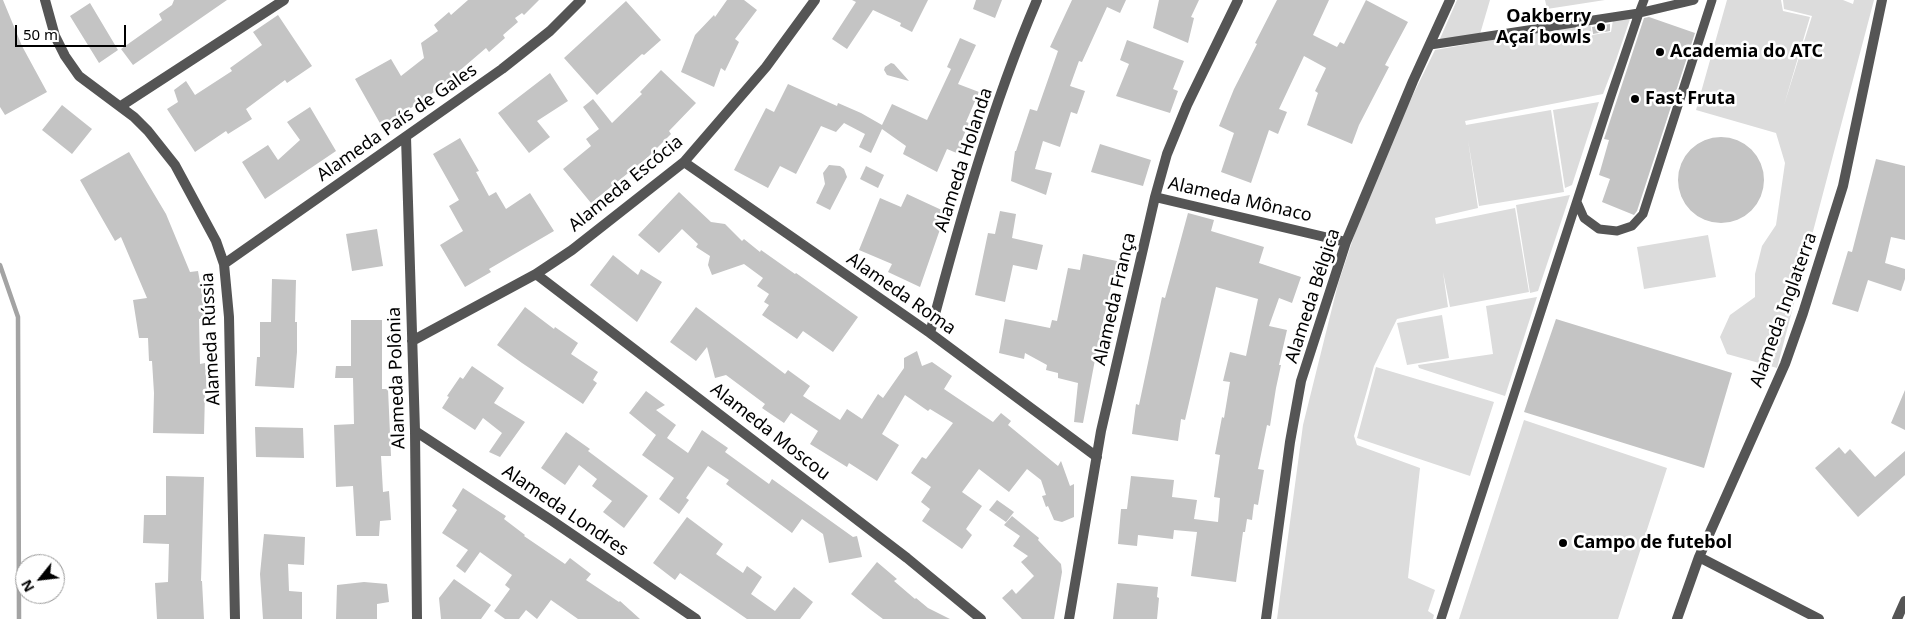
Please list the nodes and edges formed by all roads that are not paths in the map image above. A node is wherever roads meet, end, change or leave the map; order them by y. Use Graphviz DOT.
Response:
graph roads {
  1 [pos="44,0"];
  2 [pos="284,0"];
  3 [pos="581,0"];
  4 [pos="815,0"];
  5 [pos="1037,0"];
  6 [pos="1238,0"];
  7 [pos="1450,0"];
  8 [pos="1644,0"];
  9 [pos="1694,0"];
  10 [pos="1712,0"];
  11 [pos="1882,0"];
  12 [pos="1640,13"];
  13 [pos="1430,45"];
  14 [pos="121,106"];
  15 [pos="406,137"];
  16 [pos="684,162"];
  17 [pos="1156,197"];
  18 [pos="1577,202"];
  19 [pos="1346,242"];
  20 [pos="224,264"];
  21 [pos="536,274"];
  22 [pos="930,333"];
  23 [pos="412,341"];
  24 [pos="416,431"];
  25 [pos="1097,457"];
  26 [pos="1699,557"];
  27 [pos="1905,601"];
  28 [pos="235,619"];
  29 [pos="417,619"];
  30 [pos="696,619"];
  31 [pos="981,619"];
  32 [pos="1069,619"];
  33 [pos="1266,619"];
  34 [pos="1441,619"];
  35 [pos="1677,619"];
  36 [pos="1819,619"];
  37 [pos="1897,619"];
  1 -- 14 [label="street, Alameda Rússia"];
  2 -- 14 [label="street"];
  3 -- 15 [label="street, Alameda País de Gales"];
  4 -- 16 [label="street, Alameda Escócia"];
  5 -- 22 [label="street, Alameda Holanda"];
  6 -- 17 [label="street, Alameda França"];
  7 -- 13 [label="street, Alameda Bélgica"];
  8 -- 12 [label="lane"];
  9 -- 12 [label="lane"];
  10 -- 18 [label="lane"];
  11 -- 26 [label="street, Alameda Inglaterra"];
  12 -- 13 [label="lane"];
  12 -- 18 [label="lane"];
  13 -- 19 [label="street, Alameda Bélgica"];
  14 -- 20 [label="street, Alameda Rússia"];
  15 -- 20 [label="street, Alameda País de Gales"];
  15 -- 23 [label="street, Alameda Polônia"];
  16 -- 21 [label="street, Alameda Escócia"];
  16 -- 22 [label="street, Alameda Roma"];
  17 -- 19 [label="street, Alameda Mônaco"];
  17 -- 25 [label="street, Alameda França"];
  18 -- 34 [label="lane"];
  19 -- 33 [label="street, Alameda Bélgica"];
  20 -- 28 [label="street, Alameda Rússia"];
  21 -- 23 [label="street, Alameda Escócia"];
  21 -- 31 [label="street, Alameda Moscou"];
  22 -- 25 [label="street, Alameda Roma"];
  23 -- 24 [label="street, Alameda Polônia"];
  24 -- 29 [label="street, Alameda Polônia"];
  24 -- 30 [label="street, Alameda Londres"];
  25 -- 32 [label="street, Alameda França"];
  26 -- 35 [label="street, Alameda Inglaterra"];
  26 -- 36 [label="street"];
  27 -- 37 [label="street"];
}
